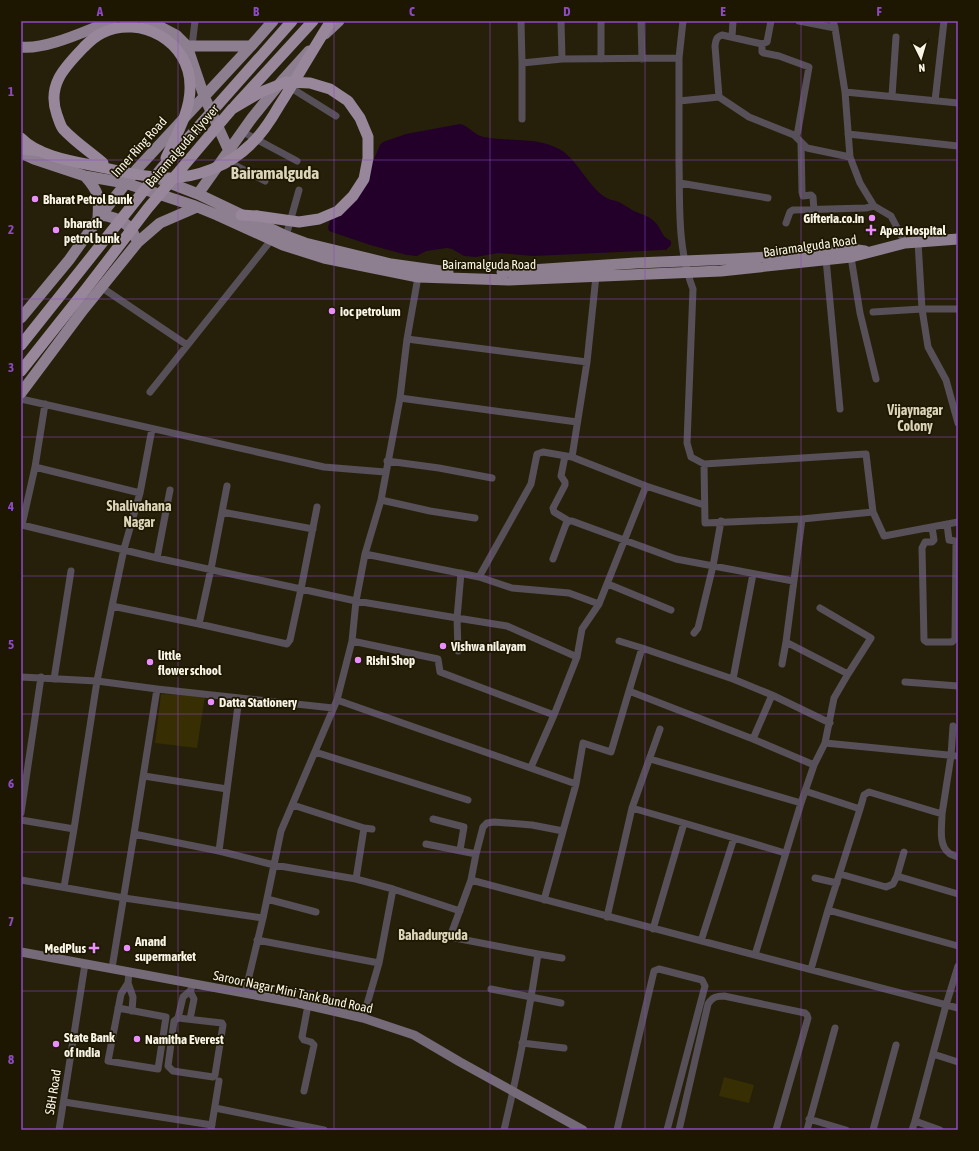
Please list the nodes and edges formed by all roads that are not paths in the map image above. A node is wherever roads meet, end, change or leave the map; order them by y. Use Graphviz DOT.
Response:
graph roads {
  1 [pos="112,21"];
  2 [pos="146,21"];
  3 [pos="195,21"];
  4 [pos="273,21"];
  5 [pos="292,21"];
  6 [pos="313,21"];
  7 [pos="339,21"];
  8 [pos="520,21"];
  9 [pos="561,21"];
  10 [pos="601,21"];
  11 [pos="641,21"];
  12 [pos="683,21"];
  13 [pos="733,21"];
  14 [pos="771,21"];
  15 [pos="799,21"];
  16 [pos="944,21"];
  17 [pos="327,24"];
  18 [pos="834,24"];
  19 [pos="896,36"];
  20 [pos="732,37"];
  21 [pos="762,44"];
  22 [pos="190,46"];
  23 [pos="251,46"];
  24 [pos="21,47"];
  25 [pos="679,58"];
  26 [pos="562,59"];
  27 [pos="601,59"];
  28 [pos="642,59"];
  29 [pos="522,63"];
  30 [pos="281,82"];
  31 [pos="846,92"];
  32 [pos="204,96"];
  33 [pos="892,96"];
  34 [pos="719,97"];
  35 [pos="935,100"];
  36 [pos="679,101"];
  37 [pos="958,103"];
  38 [pos="232,109"];
  39 [pos="336,116"];
  40 [pos="522,119"];
  41 [pos="243,132"];
  42 [pos="848,134"];
  43 [pos="794,135"];
  44 [pos="22,141"];
  45 [pos="801,143"];
  46 [pos="958,146"];
  47 [pos="21,153"];
  48 [pos="226,155"];
  49 [pos="850,157"];
  50 [pos="297,161"];
  51 [pos="103,163"];
  52 [pos="137,169"];
  53 [pos="160,169"];
  54 [pos="85,176"];
  55 [pos="265,181"];
  56 [pos="125,183"];
  57 [pos="680,183"];
  58 [pos="299,190"];
  59 [pos="198,194"];
  60 [pos="768,198"];
  61 [pos="874,206"];
  62 [pos="197,207"];
  63 [pos="814,210"];
  64 [pos="241,215"];
  65 [pos="100,217"];
  66 [pos="786,223"];
  67 [pos="286,236"];
  68 [pos="272,239"];
  69 [pos="958,239"];
  70 [pos="918,242"];
  71 [pos="905,243"];
  72 [pos="136,245"];
  73 [pos="868,252"];
  74 [pos="851,257"];
  75 [pos="826,259"];
  76 [pos="361,261"];
  77 [pos="684,261"];
  78 [pos="636,263"];
  79 [pos="687,272"];
  80 [pos="637,274"];
  81 [pos="596,276"];
  82 [pos="418,277"];
  83 [pos="101,287"];
  84 [pos="922,309"];
  85 [pos="958,309"];
  86 [pos="873,312"];
  87 [pos="21,318"];
  88 [pos="408,339"];
  89 [pos="21,345"];
  90 [pos="187,345"];
  91 [pos="587,362"];
  92 [pos="21,371"];
  93 [pos="876,378"];
  94 [pos="150,392"];
  95 [pos="21,393"];
  96 [pos="400,398"];
  97 [pos="21,399"];
  98 [pos="45,404"];
  99 [pos="840,409"];
  100 [pos="577,422"];
  101 [pos="958,422"];
  102 [pos="152,429"];
  103 [pos="569,457"];
  104 [pos="387,461"];
  105 [pos="704,464"];
  106 [pos="35,467"];
  107 [pos="385,472"];
  108 [pos="492,478"];
  109 [pos="227,486"];
  110 [pos="646,486"];
  111 [pos="170,490"];
  112 [pos="140,492"];
  113 [pos="381,500"];
  114 [pos="704,505"];
  115 [pos="317,507"];
  116 [pos="222,512"];
  117 [pos="873,512"];
  118 [pos="475,518"];
  119 [pos="802,519"];
  120 [pos="569,521"];
  121 [pos="721,522"];
  122 [pos="958,522"];
  123 [pos="947,524"];
  124 [pos="21,527"];
  125 [pos="932,527"];
  126 [pos="313,529"];
  127 [pos="625,541"];
  128 [pos="124,549"];
  129 [pos="365,554"];
  130 [pos="156,558"];
  131 [pos="553,560"];
  132 [pos="713,566"];
  133 [pos="211,569"];
  134 [pos="72,571"];
  135 [pos="461,573"];
  136 [pos="754,574"];
  137 [pos="479,577"];
  138 [pos="793,581"];
  139 [pos="608,584"];
  140 [pos="301,589"];
  141 [pos="356,601"];
  142 [pos="599,604"];
  143 [pos="112,606"];
  144 [pos="820,608"];
  145 [pos="671,610"];
  146 [pos="457,618"];
  147 [pos="199,624"];
  148 [pos="694,633"];
  149 [pos="352,641"];
  150 [pos="619,641"];
  151 [pos="786,642"];
  152 [pos="642,648"];
  153 [pos="458,651"];
  154 [pos="577,657"];
  155 [pos="782,664"];
  156 [pos="848,674"];
  157 [pos="21,677"];
  158 [pos="41,677"];
  159 [pos="54,679"];
  160 [pos="733,679"];
  161 [pos="97,681"];
  162 [pos="905,682"];
  163 [pos="958,686"];
  164 [pos="157,690"];
  165 [pos="629,691"];
  166 [pos="772,695"];
  167 [pos="239,698"];
  168 [pos="337,700"];
  169 [pos="333,708"];
  170 [pos="554,716"];
  171 [pos="830,723"];
  172 [pos="953,726"];
  173 [pos="660,729"];
  174 [pos="754,738"];
  175 [pos="825,743"];
  176 [pos="315,752"];
  177 [pos="954,756"];
  178 [pos="650,759"];
  179 [pos="814,765"];
  180 [pos="531,767"];
  181 [pos="144,776"];
  182 [pos="576,784"];
  183 [pos="227,789"];
  184 [pos="805,791"];
  185 [pos="468,800"];
  186 [pos="801,803"];
  187 [pos="293,805"];
  188 [pos="632,808"];
  189 [pos="860,809"];
  190 [pos="21,812"];
  191 [pos="942,814"];
  192 [pos="433,819"];
  193 [pos="21,820"];
  194 [pos="684,823"];
  195 [pos="364,828"];
  196 [pos="74,829"];
  197 [pos="372,829"];
  198 [pos="563,832"];
  199 [pos="134,834"];
  200 [pos="734,838"];
  201 [pos="426,844"];
  202 [pos="460,850"];
  203 [pos="219,851"];
  204 [pos="904,852"];
  205 [pos="785,853"];
  206 [pos="476,854"];
  207 [pos="958,857"];
  208 [pos="274,865"];
  209 [pos="840,874"];
  210 [pos="897,876"];
  211 [pos="815,878"];
  212 [pos="356,879"];
  213 [pos="21,880"];
  214 [pos="471,880"];
  215 [pos="837,883"];
  216 [pos="64,887"];
  217 [pos="393,889"];
  218 [pos="958,894"];
  219 [pos="124,898"];
  220 [pos="267,899"];
  221 [pos="544,900"];
  222 [pos="828,910"];
  223 [pos="460,911"];
  224 [pos="316,912"];
  225 [pos="607,917"];
  226 [pos="263,918"];
  227 [pos="653,929"];
  228 [pos="258,940"];
  229 [pos="701,941"];
  230 [pos="958,946"];
  231 [pos="21,952"];
  232 [pos="538,954"];
  233 [pos="755,955"];
  234 [pos="562,958"];
  235 [pos="378,963"];
  236 [pos="85,964"];
  237 [pos="958,966"];
  238 [pos="112,968"];
  239 [pos="811,969"];
  240 [pos="129,972"];
  241 [pos="128,983"];
  242 [pos="191,988"];
  243 [pos="491,989"];
  244 [pos="245,993"];
  245 [pos="531,996"];
  246 [pos="560,1003"];
  247 [pos="308,1005"];
  248 [pos="946,1005"];
  249 [pos="118,1008"];
  250 [pos="958,1008"];
  251 [pos="132,1011"];
  252 [pos="178,1018"];
  253 [pos="363,1018"];
  254 [pos="190,1019"];
  255 [pos="835,1028"];
  256 [pos="522,1043"];
  257 [pos="896,1046"];
  258 [pos="564,1048"];
  259 [pos="933,1054"];
  260 [pos="958,1062"];
  261 [pos="219,1081"];
  262 [pos="304,1091"];
  263 [pos="513,1092"];
  264 [pos="64,1102"];
  265 [pos="215,1108"];
  266 [pos="809,1119"];
  267 [pos="915,1121"];
  268 [pos="212,1128"];
  269 [pos="59,1130"];
  270 [pos="324,1130"];
  271 [pos="504,1130"];
  272 [pos="583,1130"];
  273 [pos="617,1130"];
  274 [pos="667,1130"];
  275 [pos="679,1130"];
  276 [pos="776,1130"];
  277 [pos="807,1130"];
  278 [pos="846,1130"];
  279 [pos="872,1130"];
  280 [pos="912,1130"];
  281 [pos="940,1130"];
  1 -- 24 [label="main road"];
  2 -- 22 [label="main road"];
  3 -- 22 [label="street"];
  4 -- 23 [label="main road, Inner Ring Road"];
  5 -- 53 [label="highway, Bairamalguda Flyover, bridge"];
  6 -- 38 [label="highway, Bairamalguda Flyover, bridge"];
  7 -- 17 [label="main road"];
  8 -- 29 [label="street"];
  9 -- 26 [label="street"];
  10 -- 27 [label="street"];
  11 -- 28 [label="street"];
  12 -- 25 [label="street"];
  13 -- 20 [label="street"];
  14 -- 21 [label="street"];
  15 -- 18 [label="street"];
  16 -- 35 [label="street"];
  17 -- 30 [label="main road"];
  17 -- 44 [label="highway, bridge"];
  18 -- 31 [label="street"];
  19 -- 33 [label="street"];
  20 -- 21 [label="street"];
  20 -- 34 [label="street"];
  21 -- 43 [label="street"];
  22 -- 23 [label="main road"];
  22 -- 32 [label="main road"];
  23 -- 32 [label="main road, Inner Ring Road"];
  25 -- 28 [label="street"];
  25 -- 36 [label="street"];
  26 -- 27 [label="street"];
  26 -- 29 [label="street"];
  27 -- 28 [label="street"];
  29 -- 40 [label="street"];
  30 -- 39 [label="street"];
  30 -- 41 [label="main road"];
  31 -- 33 [label="street"];
  31 -- 42 [label="street"];
  32 -- 48 [label="main road"];
  32 -- 52 [label="main road, Inner Ring Road"];
  33 -- 35 [label="street"];
  34 -- 36 [label="street"];
  34 -- 43 [label="street"];
  35 -- 37 [label="street"];
  36 -- 57 [label="street"];
  38 -- 64 [label="highway, bridge"];
  38 -- 92 [label="highway, Bairamalguda Flyover, bridge"];
  41 -- 48 [label="main road"];
  41 -- 50 [label="street"];
  42 -- 46 [label="street"];
  42 -- 49 [label="street"];
  43 -- 45 [label="street"];
  44 -- 51 [label="main road, Bairamalguda Road"];
  45 -- 49 [label="street"];
  45 -- 63 [label="street"];
  47 -- 54 [label="main road, Bairamalguda Road"];
  48 -- 55 [label="street"];
  48 -- 59 [label="main road"];
  49 -- 61 [label="street"];
  51 -- 52 [label="main road, Bairamalguda Road"];
  51 -- 53 [label="highway, bridge"];
  52 -- 56 [label="main road, Inner Ring Road"];
  52 -- 59 [label="main road, Bairamalguda Road"];
  53 -- 89 [label="highway, Bairamalguda Flyover, bridge"];
  54 -- 56 [label="main road, Bairamalguda Road"];
  54 -- 65 [label="main road"];
  56 -- 62 [label="main road, Bairamalguda Road"];
  56 -- 65 [label="main road, Inner Ring Road"];
  57 -- 60 [label="street"];
  57 -- 77 [label="street"];
  58 -- 67 [label="street"];
  59 -- 64 [label="main road, Bairamalguda Road"];
  61 -- 63 [label="street"];
  61 -- 71 [label="street"];
  62 -- 68 [label="main road, Bairamalguda Road"];
  62 -- 72 [label="main road"];
  63 -- 66 [label="street"];
  64 -- 67 [label="main road, Bairamalguda Road"];
  65 -- 72 [label="main road"];
  65 -- 87 [label="main road, Inner Ring Road"];
  67 -- 76 [label="main road, Bairamalguda Road"];
  68 -- 76 [label="main road, Bairamalguda Road"];
  68 -- 90 [label="street"];
  69 -- 70 [label="main road, Bairamalguda Road"];
  70 -- 71 [label="main road, Bairamalguda Road"];
  70 -- 84 [label="street"];
  71 -- 73 [label="main road, Bairamalguda Road"];
  72 -- 83 [label="main road"];
  73 -- 74 [label="main road, Bairamalguda Road"];
  73 -- 77 [label="main road, Bairamalguda Road"];
  74 -- 75 [label="main road, Bairamalguda Road"];
  74 -- 93 [label="street"];
  75 -- 79 [label="main road, Bairamalguda Road"];
  75 -- 99 [label="street"];
  76 -- 78 [label="main road, Bairamalguda Road"];
  76 -- 82 [label="main road, Bairamalguda Road"];
  77 -- 78 [label="main road, Bairamalguda Road"];
  77 -- 79 [label="street"];
  78 -- 80 [label="main road"];
  79 -- 80 [label="main road, Bairamalguda Road"];
  79 -- 105 [label="street"];
  80 -- 81 [label="main road, Bairamalguda Road"];
  81 -- 82 [label="main road, Bairamalguda Road"];
  81 -- 91 [label="street"];
  82 -- 88 [label="street"];
  83 -- 90 [label="street"];
  83 -- 95 [label="main road"];
  84 -- 85 [label="street"];
  84 -- 86 [label="street"];
  84 -- 101 [label="street"];
  88 -- 91 [label="street"];
  88 -- 96 [label="street"];
  90 -- 94 [label="street"];
  91 -- 100 [label="street"];
  96 -- 100 [label="street"];
  96 -- 104 [label="street"];
  97 -- 98 [label="street"];
  98 -- 102 [label="street"];
  98 -- 106 [label="street"];
  100 -- 103 [label="street"];
  102 -- 107 [label="street"];
  102 -- 112 [label="street"];
  103 -- 110 [label="street"];
  103 -- 120 [label="street"];
  103 -- 137 [label="street"];
  104 -- 107 [label="street"];
  104 -- 108 [label="street"];
  105 -- 114 [label="street"];
  105 -- 117 [label="street"];
  106 -- 112 [label="street"];
  106 -- 124 [label="street"];
  107 -- 113 [label="street"];
  109 -- 116 [label="street"];
  110 -- 114 [label="street"];
  110 -- 127 [label="street"];
  111 -- 130 [label="street"];
  112 -- 128 [label="street"];
  113 -- 118 [label="street"];
  113 -- 129 [label="street"];
  114 -- 121 [label="street"];
  115 -- 126 [label="street"];
  116 -- 126 [label="street"];
  116 -- 133 [label="street"];
  117 -- 119 [label="street"];
  117 -- 125 [label="street"];
  119 -- 121 [label="street"];
  119 -- 138 [label="street"];
  120 -- 127 [label="street"];
  120 -- 131 [label="street"];
  121 -- 132 [label="street"];
  122 -- 123 [label="street"];
  123 -- 125 [label="street"];
  123 -- 125 [label="street"];
  124 -- 128 [label="street"];
  126 -- 140 [label="street"];
  127 -- 132 [label="street"];
  127 -- 139 [label="street"];
  128 -- 130 [label="street"];
  128 -- 143 [label="street"];
  129 -- 135 [label="street"];
  129 -- 141 [label="street"];
  130 -- 133 [label="street"];
  132 -- 136 [label="street"];
  132 -- 148 [label="street"];
  133 -- 140 [label="street"];
  133 -- 147 [label="street"];
  134 -- 159 [label="street"];
  135 -- 137 [label="street"];
  135 -- 146 [label="street"];
  136 -- 138 [label="street"];
  136 -- 160 [label="street"];
  137 -- 142 [label="street"];
  138 -- 151 [label="street"];
  139 -- 142 [label="street"];
  139 -- 145 [label="street"];
  140 -- 141 [label="street"];
  140 -- 147 [label="street"];
  141 -- 146 [label="street"];
  141 -- 149 [label="street"];
  142 -- 154 [label="street"];
  143 -- 147 [label="street"];
  143 -- 161 [label="street"];
  144 -- 156 [label="street"];
  146 -- 153 [label="street"];
  146 -- 154 [label="street"];
  149 -- 168 [label="street"];
  149 -- 170 [label="street"];
  150 -- 152 [label="street"];
  151 -- 155 [label="street"];
  151 -- 156 [label="street"];
  152 -- 160 [label="street"];
  152 -- 165 [label="street"];
  154 -- 170 [label="street"];
  156 -- 171 [label="street"];
  157 -- 158 [label="street"];
  158 -- 159 [label="street"];
  158 -- 190 [label="street"];
  159 -- 161 [label="street"];
  160 -- 166 [label="street"];
  161 -- 164 [label="street"];
  161 -- 196 [label="street"];
  162 -- 163 [label="street"];
  164 -- 167 [label="street"];
  164 -- 181 [label="street"];
  165 -- 174 [label="street"];
  165 -- 182 [label="street"];
  166 -- 171 [label="street"];
  166 -- 174 [label="street"];
  167 -- 169 [label="street"];
  167 -- 183 [label="street"];
  168 -- 169 [label="street"];
  168 -- 180 [label="street"];
  169 -- 176 [label="street"];
  170 -- 180 [label="street"];
  171 -- 175 [label="street"];
  172 -- 177 [label="street"];
  173 -- 178 [label="street"];
  174 -- 179 [label="street"];
  175 -- 177 [label="street"];
  175 -- 179 [label="street"];
  176 -- 185 [label="street"];
  176 -- 187 [label="street"];
  177 -- 191 [label="street"];
  178 -- 186 [label="street"];
  178 -- 188 [label="street"];
  179 -- 184 [label="street"];
  180 -- 182 [label="street"];
  181 -- 183 [label="street"];
  181 -- 199 [label="street"];
  182 -- 198 [label="street"];
  183 -- 203 [label="street"];
  184 -- 186 [label="street"];
  184 -- 189 [label="street"];
  186 -- 205 [label="street"];
  187 -- 195 [label="street"];
  187 -- 208 [label="street"];
  188 -- 194 [label="street"];
  188 -- 225 [label="street"];
  189 -- 191 [label="street"];
  189 -- 209 [label="street"];
  191 -- 207 [label="street"];
  192 -- 202 [label="street"];
  193 -- 196 [label="street"];
  194 -- 200 [label="street"];
  194 -- 227 [label="street"];
  195 -- 197 [label="street"];
  195 -- 212 [label="street"];
  196 -- 216 [label="street"];
  198 -- 206 [label="street"];
  198 -- 221 [label="street"];
  199 -- 203 [label="street"];
  199 -- 219 [label="street"];
  200 -- 205 [label="street"];
  200 -- 229 [label="street"];
  201 -- 202 [label="street"];
  202 -- 206 [label="street"];
  203 -- 208 [label="street"];
  204 -- 210 [label="street"];
  205 -- 233 [label="street"];
  206 -- 214 [label="street"];
  208 -- 212 [label="street"];
  208 -- 220 [label="street"];
  209 -- 210 [label="street"];
  209 -- 215 [label="street"];
  210 -- 218 [label="street"];
  211 -- 215 [label="street"];
  212 -- 217 [label="street"];
  213 -- 216 [label="street"];
  214 -- 221 [label="street"];
  214 -- 223 [label="street"];
  215 -- 222 [label="street"];
  216 -- 219 [label="street"];
  217 -- 223 [label="street"];
  217 -- 235 [label="street"];
  219 -- 226 [label="street"];
  219 -- 238 [label="street"];
  220 -- 224 [label="street"];
  220 -- 226 [label="street"];
  221 -- 225 [label="street"];
  222 -- 230 [label="street"];
  222 -- 239 [label="street"];
  223 -- 232 [label="street"];
  225 -- 227 [label="street"];
  226 -- 228 [label="street"];
  227 -- 229 [label="street"];
  228 -- 235 [label="street"];
  228 -- 244 [label="street"];
  229 -- 233 [label="street"];
  231 -- 236 [label="main road, Saroor Nagar Mini Tank Bund Road"];
  232 -- 234 [label="street"];
  232 -- 245 [label="street"];
  233 -- 239 [label="street"];
  235 -- 253 [label="street"];
  236 -- 238 [label="main road, Saroor Nagar Mini Tank Bund Road"];
  236 -- 264 [label="street, SBH Road"];
  237 -- 248 [label="street"];
  238 -- 240 [label="main road, Saroor Nagar Mini Tank Bund Road"];
  239 -- 248 [label="street"];
  240 -- 241 [label="street"];
  240 -- 242 [label="main road, Saroor Nagar Mini Tank Bund Road"];
  241 -- 249 [label="street"];
  241 -- 251 [label="street"];
  242 -- 244 [label="main road, Saroor Nagar Mini Tank Bund Road"];
  242 -- 252 [label="street"];
  242 -- 254 [label="street"];
  243 -- 245 [label="street"];
  244 -- 247 [label="main road, Saroor Nagar Mini Tank Bund Road"];
  245 -- 246 [label="street"];
  245 -- 256 [label="street"];
  247 -- 253 [label="main road, Saroor Nagar Mini Tank Bund Road"];
  247 -- 262 [label="street"];
  248 -- 250 [label="street"];
  248 -- 259 [label="street"];
  249 -- 251 [label="street"];
  249 -- 251 [label="street"];
  252 -- 254 [label="street"];
  252 -- 254 [label="street"];
  253 -- 263 [label="main road, Saroor Nagar Mini Tank Bund Road"];
  255 -- 266 [label="street"];
  256 -- 258 [label="street"];
  256 -- 263 [label="street"];
  257 -- 279 [label="street"];
  259 -- 260 [label="street"];
  259 -- 267 [label="street"];
  261 -- 265 [label="street"];
  263 -- 271 [label="street"];
  263 -- 272 [label="main road, Saroor Nagar Mini Tank Bund Road"];
  264 -- 268 [label="street"];
  264 -- 269 [label="street, SBH Road"];
  265 -- 268 [label="street"];
  265 -- 270 [label="street"];
  266 -- 277 [label="street"];
  266 -- 278 [label="street"];
  267 -- 280 [label="street"];
  267 -- 281 [label="street"];
  273 -- 274 [label="street"];
  275 -- 276 [label="street"];
}
